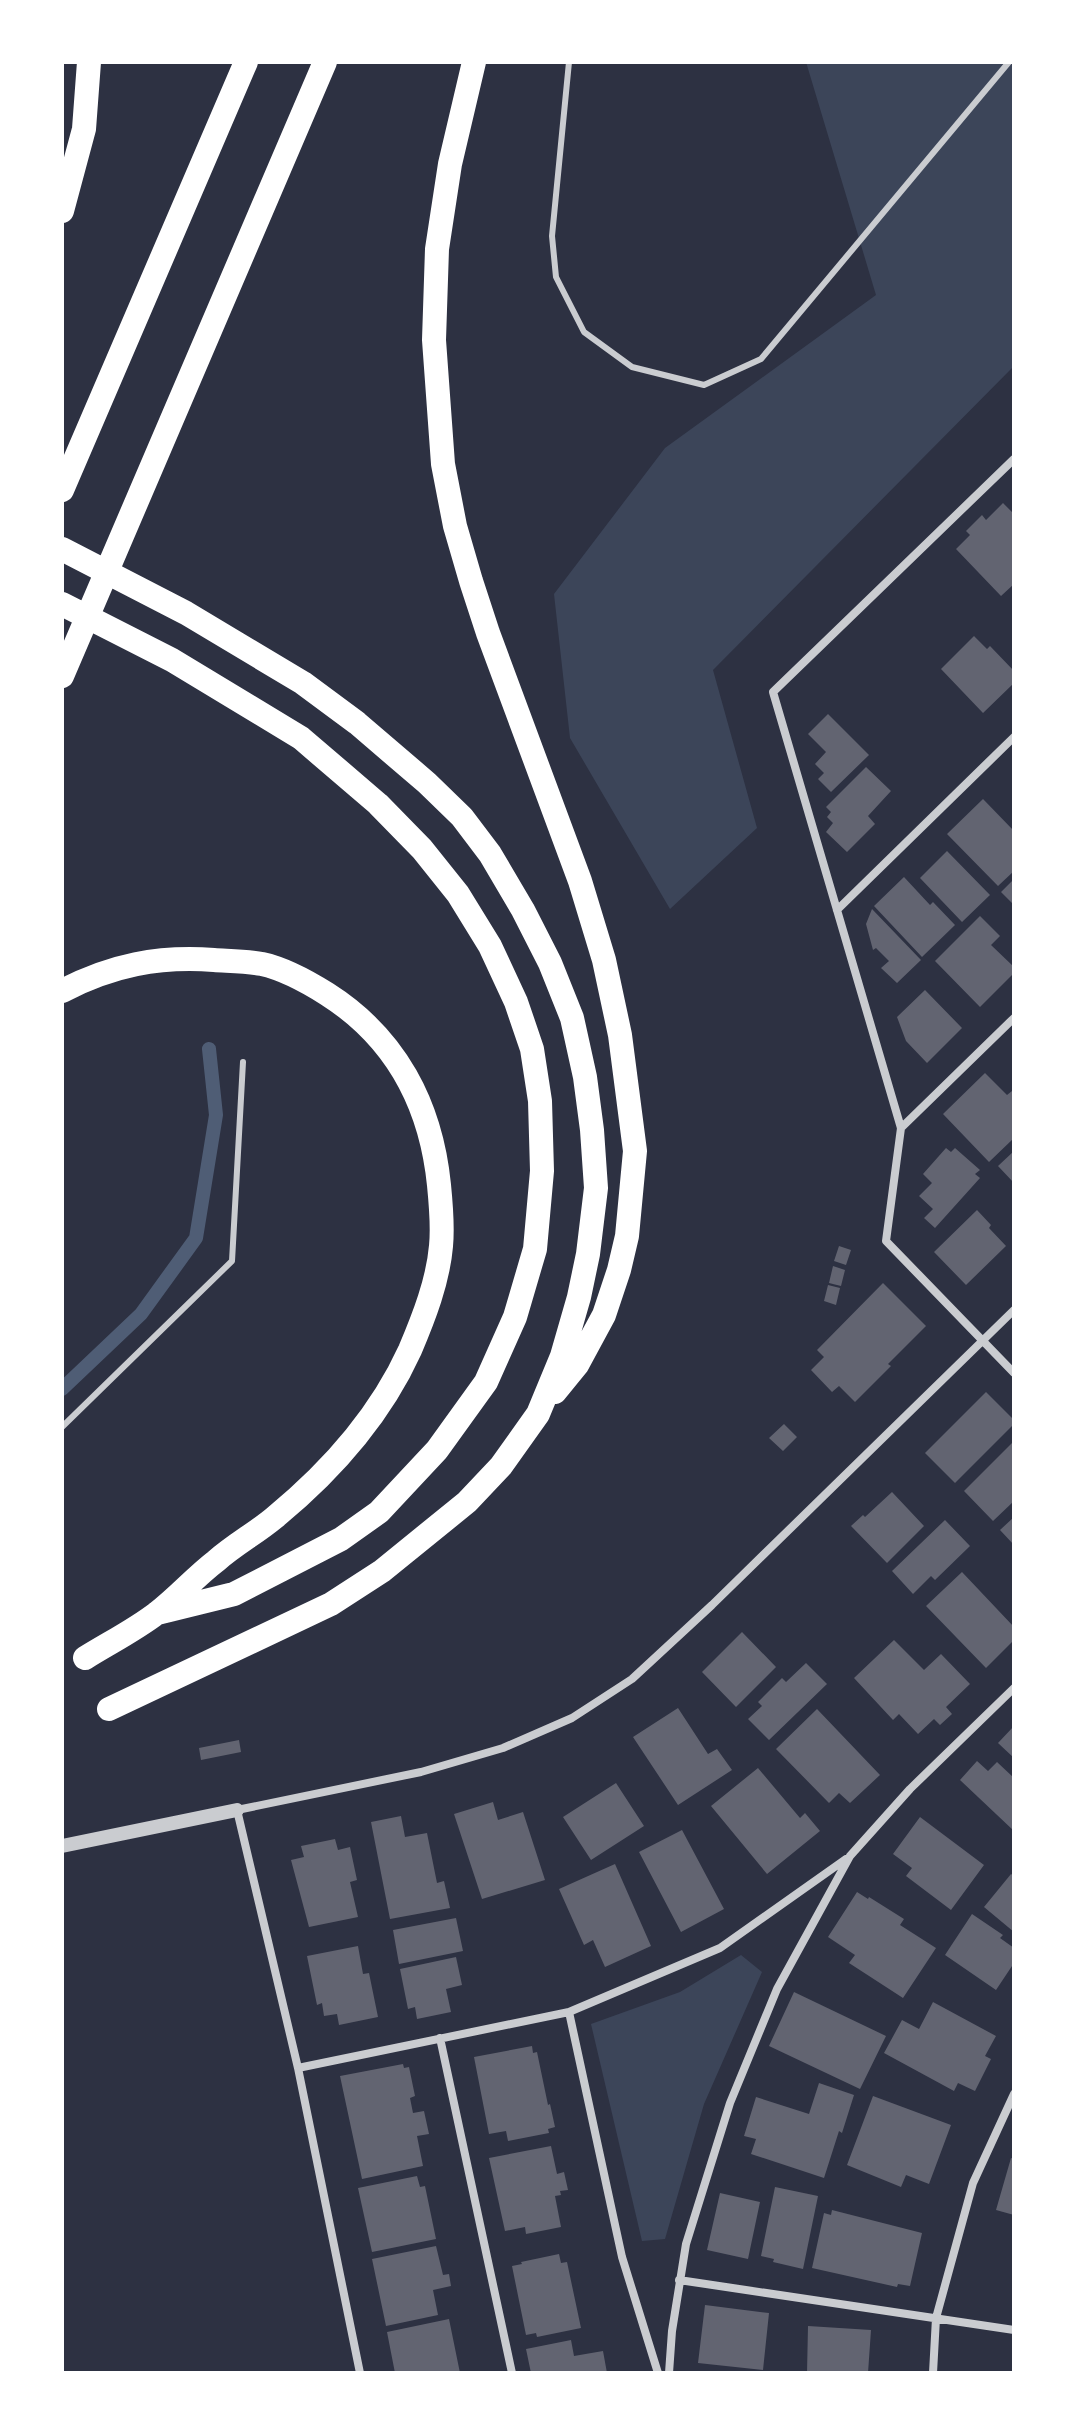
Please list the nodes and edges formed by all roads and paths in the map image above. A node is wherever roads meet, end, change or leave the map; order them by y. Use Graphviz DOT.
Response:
graph roads {
  1 [pos="89,62"];
  2 [pos="246,62"];
  3 [pos="325,62"];
  4 [pos="474,62"];
  5 [pos="569,62"];
  6 [pos="1009,62"];
  7 [pos="62,211"];
  8 [pos="1014,459"];
  9 [pos="62,490"];
  10 [pos="62,549"];
  11 [pos="62,604"];
  12 [pos="62,676"];
  13 [pos="1014,737"];
  14 [pos="837,910"];
  15 [pos="62,991"];
  16 [pos="1014,1018"];
  17 [pos="243,1062"];
  18 [pos="901,1128"];
  19 [pos="1014,1310"];
  20 [pos="982,1341"];
  21 [pos="1014,1373"];
  22 [pos="538,1414"];
  23 [pos="62,1427"];
  24 [pos="157,1613"];
  25 [pos="85,1658"];
  26 [pos="1014,1688"];
  27 [pos="109,1709"];
  28 [pos="237,1810"];
  29 [pos="62,1846"];
  30 [pos="850,1856"];
  31 [pos="569,2012"];
  32 [pos="440,2038"];
  33 [pos="298,2068"];
  34 [pos="1014,2094"];
  35 [pos="679,2280"];
  36 [pos="936,2318"];
  37 [pos="1014,2330"];
  38 [pos="360,2373"];
  39 [pos="512,2373"];
  40 [pos="658,2373"];
  41 [pos="669,2373"];
  42 [pos="933,2373"];
  1 -- 7 [label="highway"];
  2 -- 9 [label="highway"];
  3 -- 12 [label="highway"];
  4 -- 22 [label="highway"];
  5 -- 6 [label="lane"];
  8 -- 14 [label="street"];
  10 -- 22 [label="highway"];
  11 -- 24 [label="highway"];
  13 -- 14 [label="street"];
  14 -- 18 [label="street"];
  15 -- 24 [label="highway"];
  16 -- 18 [label="street"];
  17 -- 23 [label="lane"];
  18 -- 20 [label="street"];
  19 -- 20 [label="street"];
  20 -- 21 [label="street"];
  20 -- 28 [label="street"];
  22 -- 27 [label="highway"];
  24 -- 25 [label="highway"];
  26 -- 30 [label="street"];
  28 -- 29 [label="street"];
  28 -- 33 [label="street"];
  30 -- 31 [label="street"];
  30 -- 35 [label="street"];
  31 -- 32 [label="street"];
  31 -- 40 [label="street"];
  32 -- 33 [label="street"];
  32 -- 39 [label="street"];
  33 -- 38 [label="street"];
  34 -- 36 [label="street"];
  35 -- 36 [label="street"];
  35 -- 41 [label="street"];
  36 -- 37 [label="street"];
  36 -- 42 [label="street"];
}
